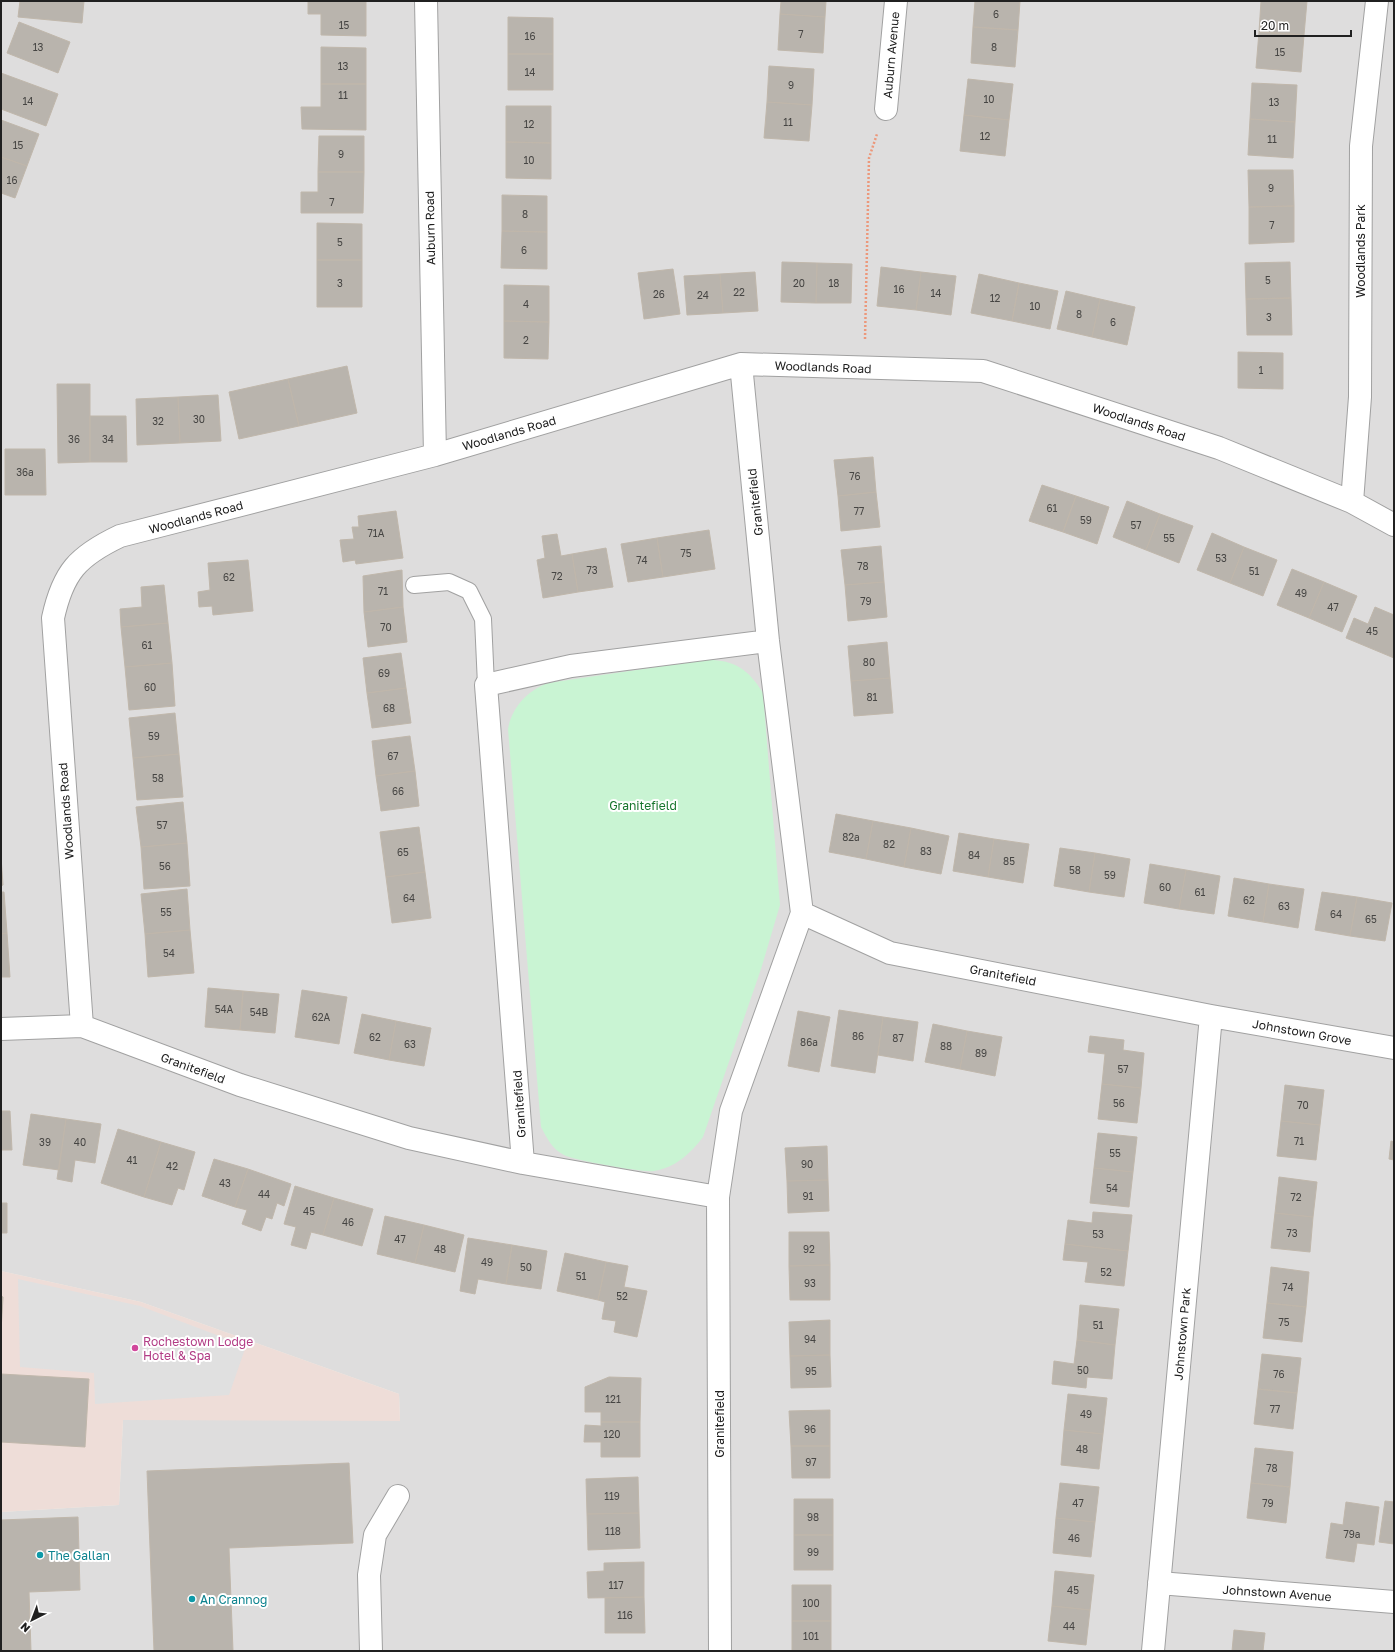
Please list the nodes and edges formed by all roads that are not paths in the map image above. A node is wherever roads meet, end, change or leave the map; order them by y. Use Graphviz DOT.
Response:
graph roads {
  1 [pos="426,1"];
  2 [pos="896,1"];
  3 [pos="1377,1"];
  4 [pos="886,109"];
  5 [pos="741,364"];
  6 [pos="435,455"];
  7 [pos="1352,502"];
  8 [pos="1394,525"];
  9 [pos="414,585"];
  10 [pos="768,641"];
  11 [pos="486,685"];
  12 [pos="802,913"];
  13 [pos="1211,1016"];
  14 [pos="82,1026"];
  15 [pos="1,1029"];
  16 [pos="1394,1048"];
  17 [pos="523,1163"];
  18 [pos="718,1196"];
  19 [pos="398,1496"];
  20 [pos="1160,1584"];
  21 [pos="1394,1602"];
  22 [pos="371,1651"];
  23 [pos="720,1651"];
  24 [pos="1153,1651"];
  1 -- 6 [label="street, Auburn Road"];
  2 -- 4 [label="street, Auburn Avenue"];
  3 -- 7 [label="street, Woodlands Park"];
  5 -- 6 [label="street, Woodlands Road"];
  5 -- 7 [label="street, Woodlands Road"];
  5 -- 10 [label="street, Granitefield"];
  6 -- 14 [label="street, Woodlands Road"];
  7 -- 8 [label="street, Woodlands Road"];
  9 -- 11 [label="lane"];
  10 -- 11 [label="street"];
  10 -- 12 [label="street, Granitefield"];
  11 -- 17 [label="street, Granitefield"];
  12 -- 13 [label="street, Granitefield"];
  12 -- 18 [label="street, Granitefield"];
  13 -- 16 [label="street, Johnstown Grove"];
  13 -- 20 [label="street, Johnstown Park"];
  14 -- 15 [label="street, Granitefield"];
  14 -- 17 [label="street, Granitefield"];
  17 -- 18 [label="street, Granitefield"];
  18 -- 23 [label="street, Granitefield"];
  19 -- 22 [label="street"];
  20 -- 21 [label="street, Johnstown Avenue"];
  20 -- 24 [label="street, Johnstown Park"];
}
